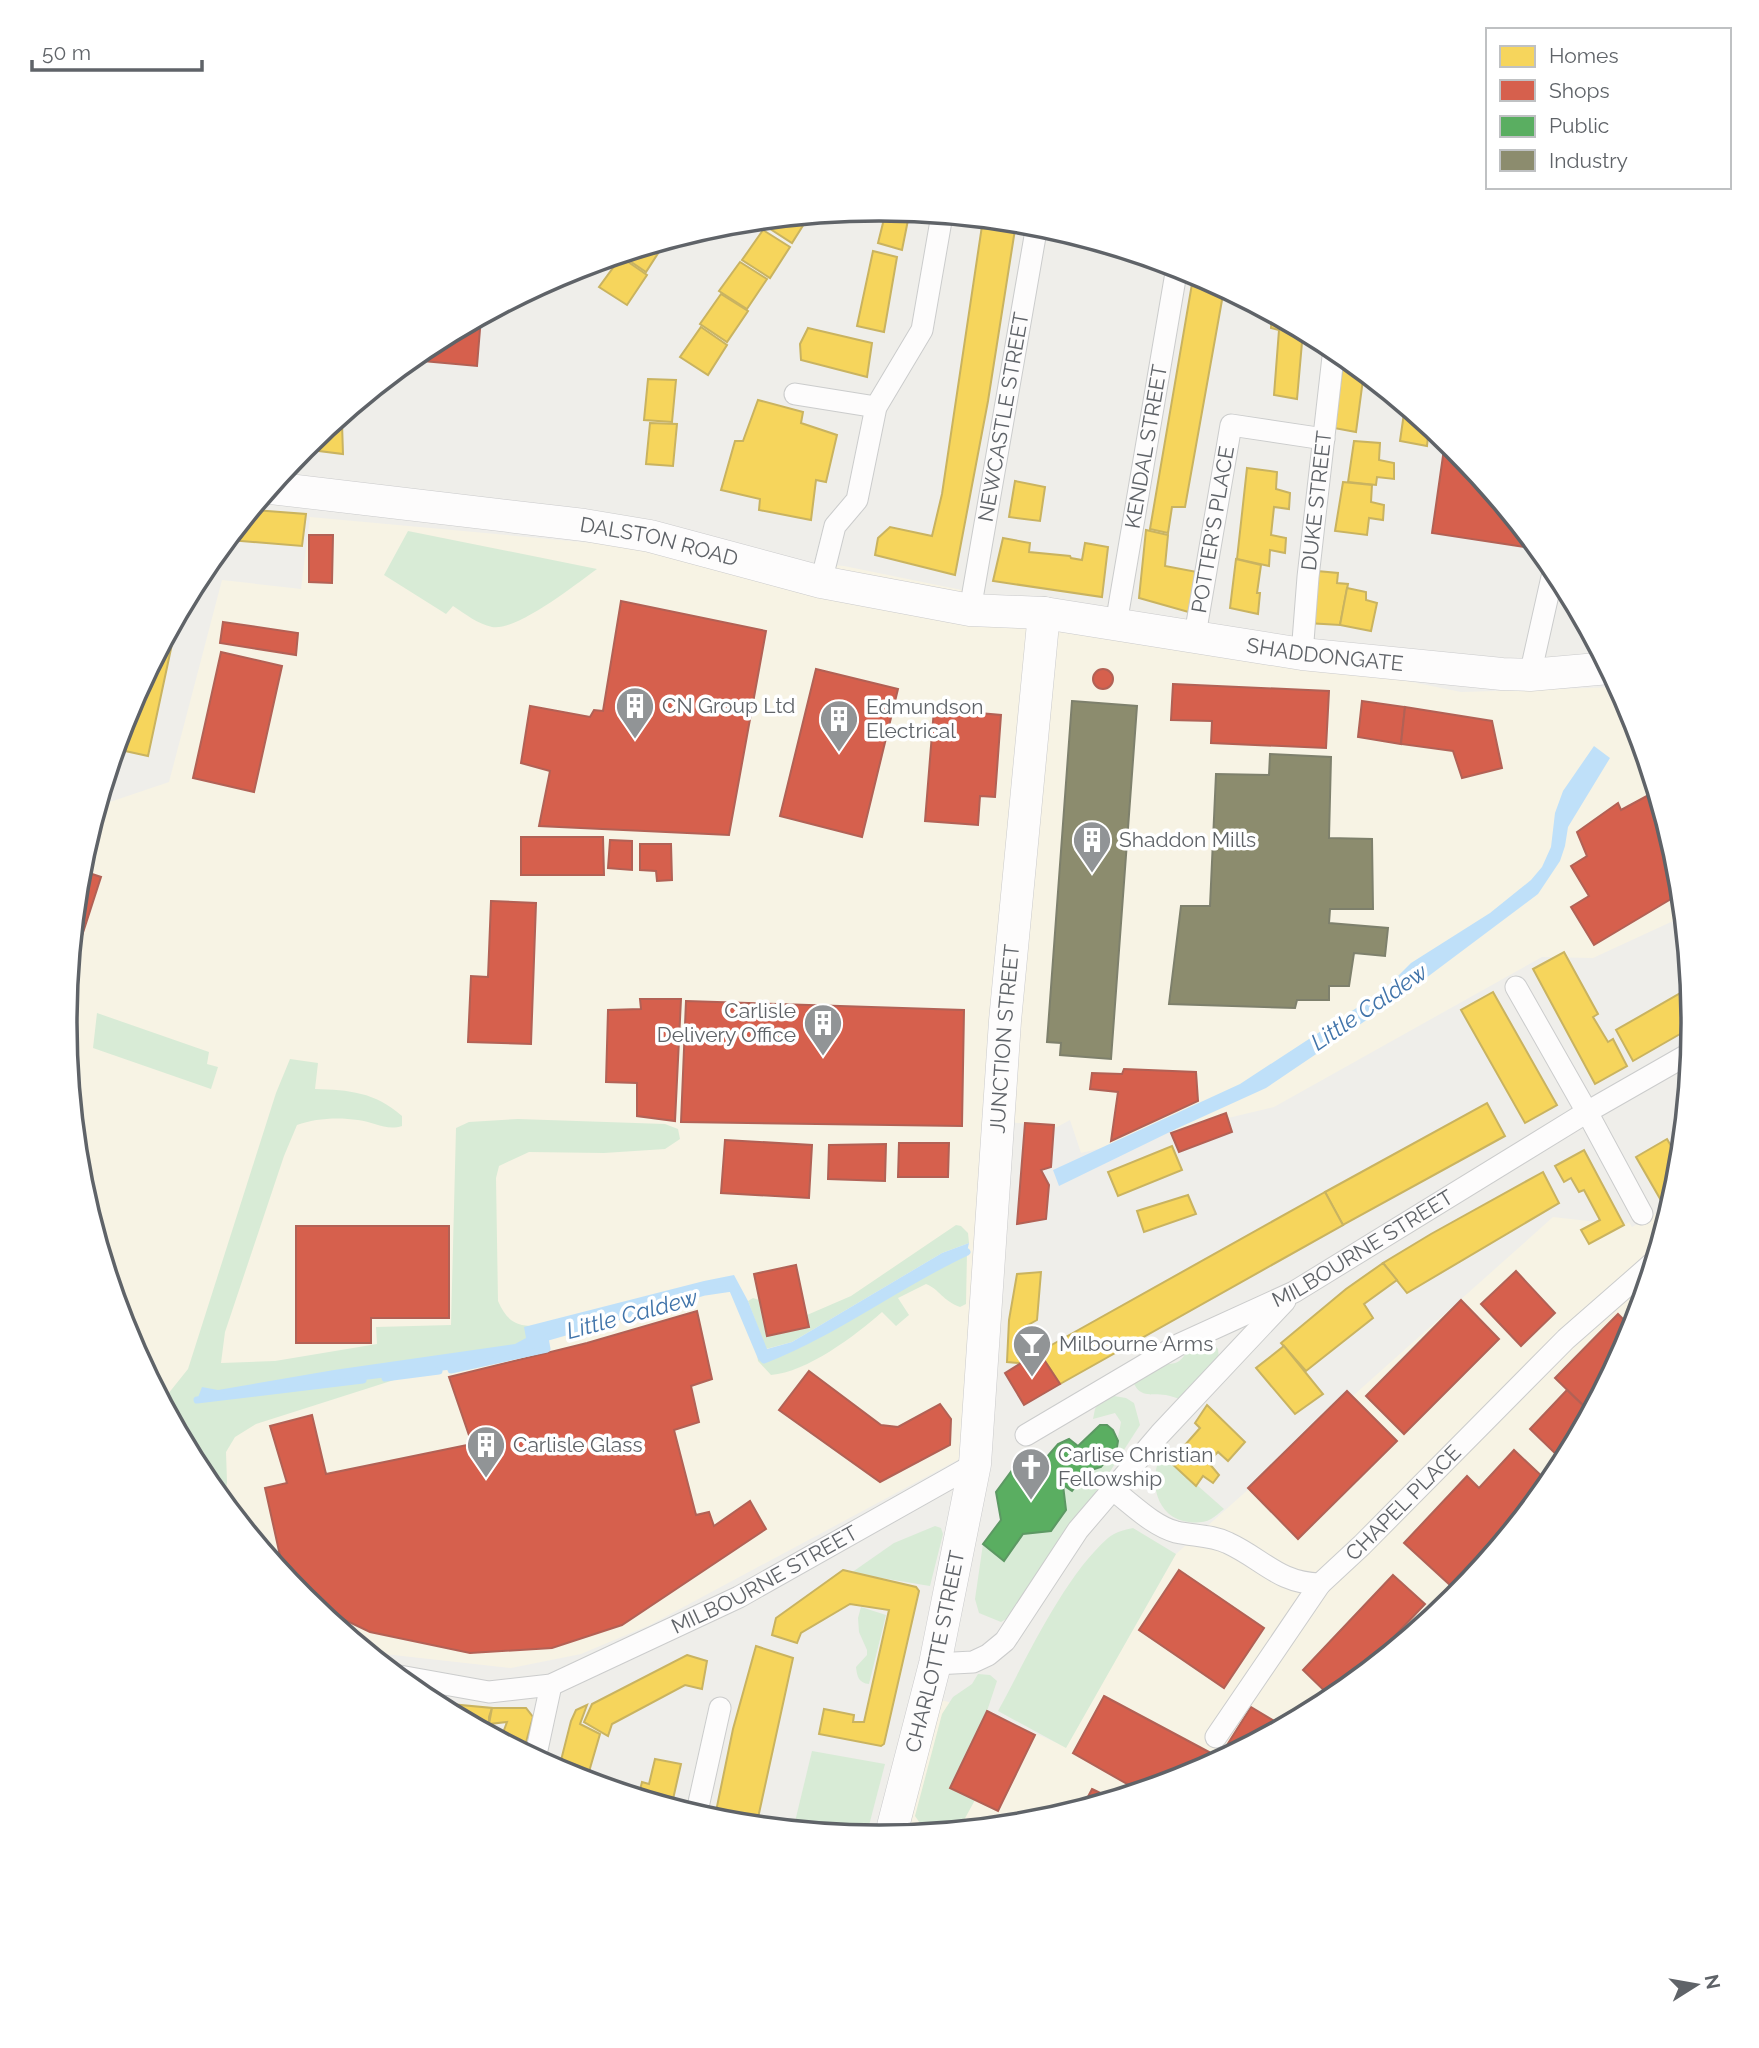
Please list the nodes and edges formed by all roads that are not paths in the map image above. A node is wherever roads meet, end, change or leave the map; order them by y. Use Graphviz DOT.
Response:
graph roads {
  1 [pos="940,224"];
  2 [pos="1035,237"];
  3 [pos="1175,278"];
  4 [pos="1332,362"];
  5 [pos="795,394"];
  6 [pos="876,407"];
  7 [pos="1324,439"];
  8 [pos="281,489"];
  9 [pos="821,582"];
  10 [pos="1550,584"];
  11 [pos="970,610"];
  12 [pos="1044,613"];
  13 [pos="1116,624"];
  14 [pos="1195,635"];
  15 [pos="1302,654"];
  16 [pos="1599,669"];
  17 [pos="1530,675"];
  18 [pos="1516,988"];
  19 [pos="1681,1058"];
  20 [pos="1587,1112"];
  21 [pos="1642,1214"];
  22 [pos="1642,1272"];
  23 [pos="1294,1292"];
  24 [pos="1026,1435"];
  25 [pos="975,1464"];
  26 [pos="1113,1490"];
  27 [pos="1320,1584"];
  28 [pos="935,1664"];
  29 [pos="417,1679"];
  30 [pos="551,1685"];
  31 [pos="720,1708"];
  32 [pos="1216,1737"];
  33 [pos="536,1749"];
  34 [pos="697,1805"];
  35 [pos="893,1826"];
  1 -- 6 [label="street"];
  2 -- 11 [label="street, NEWCASTLE STREET"];
  3 -- 13 [label="street, KENDAL STREET"];
  4 -- 7 [label="street, DUKE STREET"];
  5 -- 6 [label="street"];
  6 -- 9 [label="street"];
  7 -- 14 [label="street, POTTER'S PLACE"];
  7 -- 15 [label="street, DUKE STREET"];
  8 -- 9 [label="main road, DALSTON ROAD"];
  9 -- 11 [label="main road, DALSTON ROAD"];
  10 -- 17 [label="street"];
  11 -- 12 [label="main road, DALSTON ROAD"];
  12 -- 13 [label="main road, SHADDONGATE"];
  12 -- 25 [label="main road, JUNCTION STREET"];
  13 -- 14 [label="main road, SHADDONGATE"];
  14 -- 15 [label="main road, SHADDONGATE"];
  15 -- 17 [label="main road, SHADDONGATE"];
  16 -- 17 [label="main road, SHADDONGATE"];
  18 -- 20 [label="street"];
  19 -- 20 [label="street, MILBOURNE STREET"];
  20 -- 21 [label="street"];
  20 -- 23 [label="street, MILBOURNE STREET"];
  22 -- 27 [label="street, CHAPEL PLACE"];
  23 -- 24 [label="street, MILBOURNE STREET"];
  23 -- 26 [label="street"];
  25 -- 28 [label="main road, CHARLOTTE STREET"];
  25 -- 30 [label="street, MILBOURNE STREET"];
  26 -- 27 [label="street"];
  26 -- 28 [label="street"];
  27 -- 32 [label="street, CHAPEL PLACE"];
  28 -- 35 [label="main road, CHARLOTTE STREET"];
  29 -- 30 [label="street, MILBOURNE STREET"];
  30 -- 33 [label="street"];
  31 -- 34 [label="street"];
}
